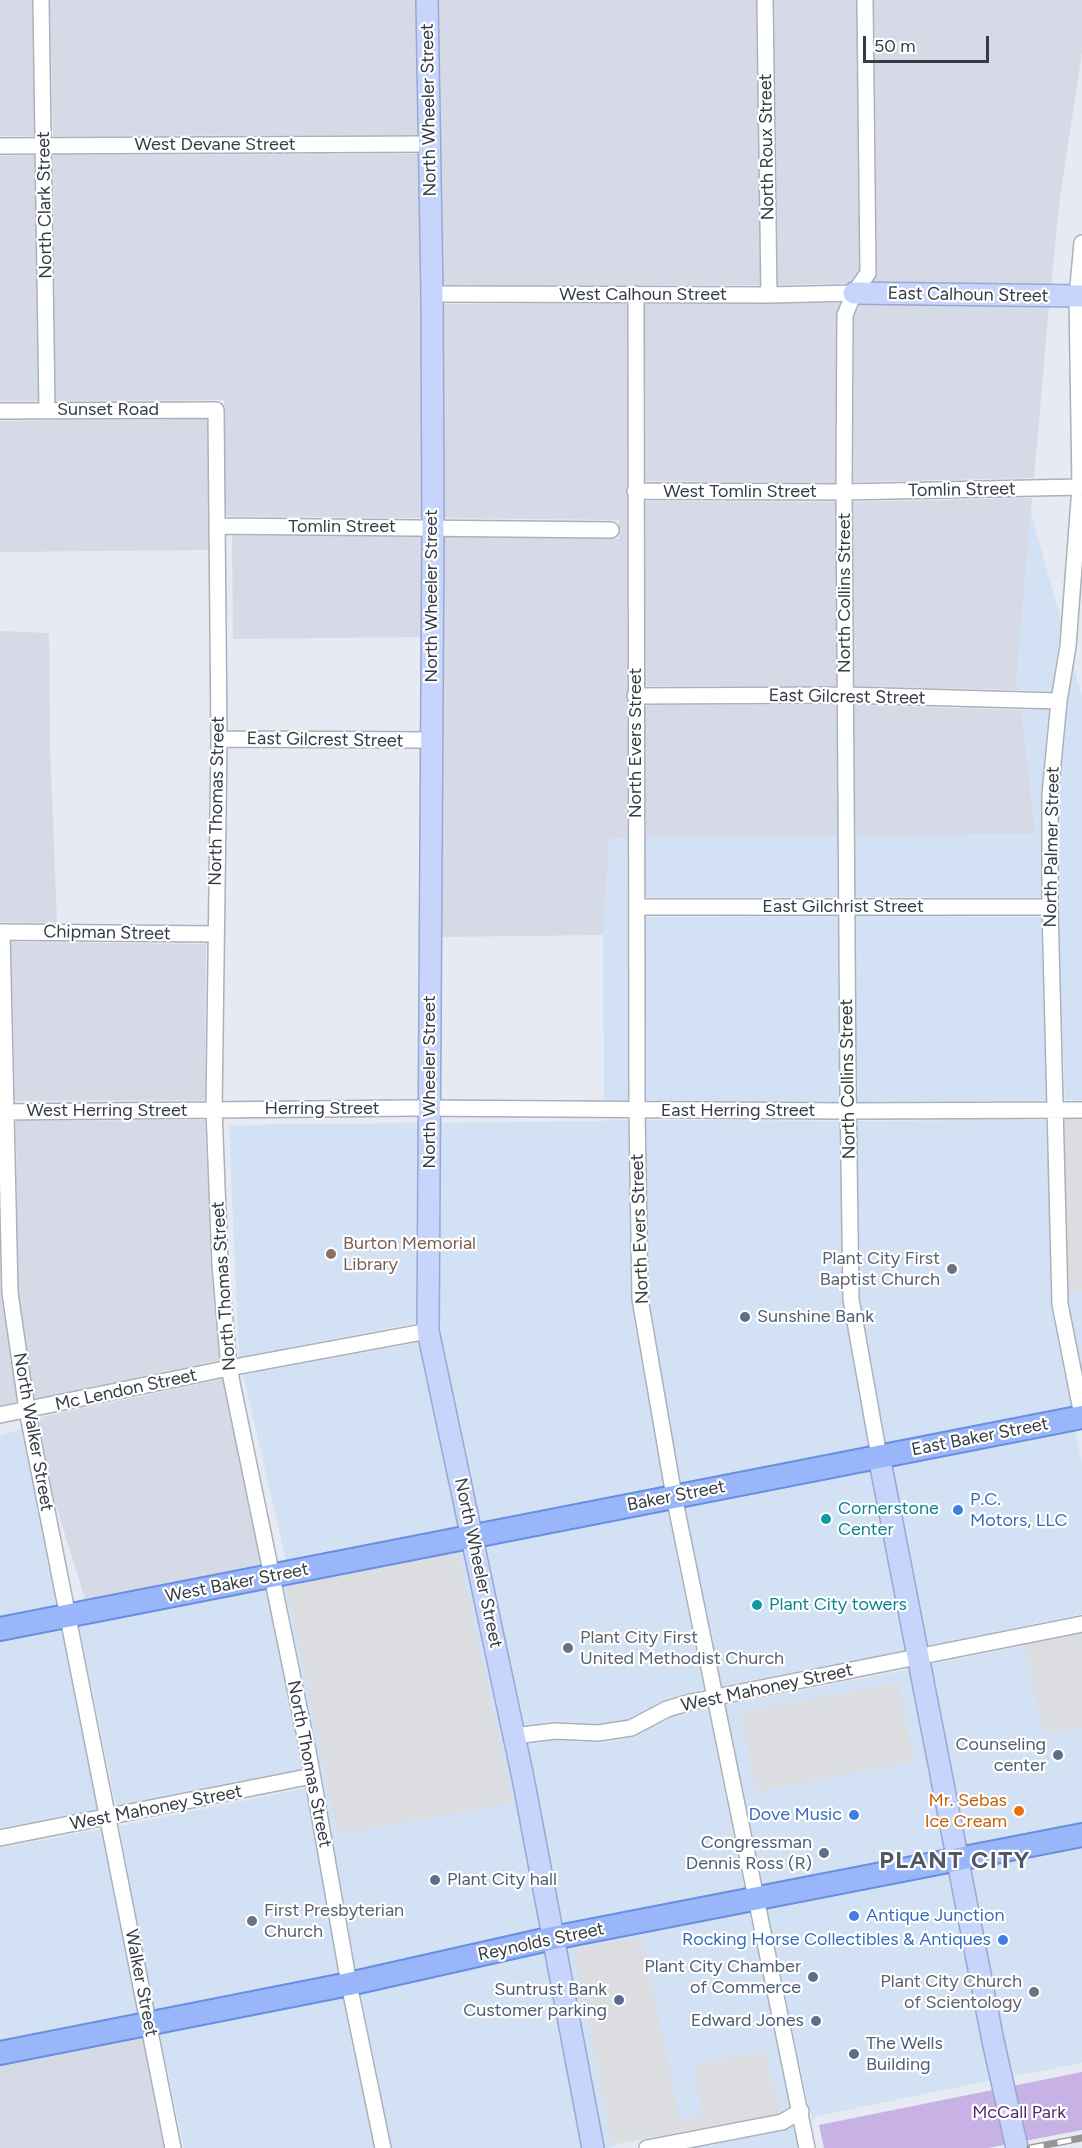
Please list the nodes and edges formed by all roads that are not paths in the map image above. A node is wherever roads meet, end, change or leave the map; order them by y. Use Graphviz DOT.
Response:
graph roads {
  1 [pos="41,0"];
  2 [pos="427,0"];
  3 [pos="765,0"];
  4 [pos="865,0"];
  5 [pos="430,144"];
  6 [pos="0,146"];
  7 [pos="44,146"];
  8 [pos="1082,243"];
  9 [pos="854,293"];
  10 [pos="432,294"];
  11 [pos="636,294"];
  12 [pos="769,295"];
  13 [pos="1079,296"];
  14 [pos="47,410"];
  15 [pos="216,410"];
  16 [pos="0,411"];
  17 [pos="1080,487"];
  18 [pos="636,491"];
  19 [pos="844,492"];
  20 [pos="217,526"];
  21 [pos="433,527"];
  22 [pos="611,530"];
  23 [pos="636,696"];
  24 [pos="846,696"];
  25 [pos="1059,701"];
  26 [pos="219,739"];
  27 [pos="431,740"];
  28 [pos="847,906"];
  29 [pos="637,907"];
  30 [pos="1050,907"];
  31 [pos="1,932"];
  32 [pos="215,934"];
  33 [pos="430,1108"];
  34 [pos="214,1110"];
  35 [pos="637,1110"];
  36 [pos="1056,1110"];
  37 [pos="1082,1110"];
  38 [pos="3,1112"];
  39 [pos="848,1112"];
  40 [pos="428,1331"];
  41 [pos="229,1368"];
  42 [pos="27,1410"];
  43 [pos="0,1415"];
  44 [pos="1082,1416"];
  45 [pos="879,1456"];
  46 [pos="674,1496"];
  47 [pos="473,1536"];
  48 [pos="273,1577"];
  49 [pos="69,1616"];
  50 [pos="1082,1624"];
  51 [pos="0,1629"];
  52 [pos="918,1658"];
  53 [pos="714,1697"];
  54 [pos="514,1736"];
  55 [pos="312,1776"];
  56 [pos="109,1818"];
  57 [pos="1082,1835"];
  58 [pos="0,1838"];
  59 [pos="957,1860"];
  60 [pos="755,1899"];
  61 [pos="553,1938"];
  62 [pos="349,1984"];
  63 [pos="148,2024"];
  64 [pos="0,2053"];
  65 [pos="801,2111"];
  66 [pos="173,2148"];
  67 [pos="383,2148"];
  68 [pos="593,2148"];
  69 [pos="647,2148"];
  70 [pos="807,2148"];
  71 [pos="1017,2148"];
  1 -- 7 [label="street, North Clark Street"];
  2 -- 5 [label="main road, North Wheeler Street"];
  3 -- 12 [label="street, North Roux Street"];
  4 -- 9 [label="street, North Collins Street"];
  5 -- 7 [label="street, West Devane Street"];
  5 -- 10 [label="main road, North Wheeler Street"];
  6 -- 7 [label="street, West Devane Street"];
  7 -- 14 [label="street, North Clark Street"];
  8 -- 13 [label="street, North Palmer Street"];
  9 -- 12 [label="street, West Calhoun Street"];
  9 -- 13 [label="main road, East Calhoun Street"];
  9 -- 19 [label="street, North Collins Street"];
  10 -- 11 [label="street, West Calhoun Street"];
  10 -- 21 [label="main road, North Wheeler Street"];
  11 -- 12 [label="street, West Calhoun Street"];
  11 -- 18 [label="street, North Evers Street"];
  13 -- 17 [label="street, North Palmer Street"];
  14 -- 15 [label="street, Sunset Road"];
  14 -- 16 [label="street, Sunset Road"];
  15 -- 20 [label="street, North Thomas Street"];
  17 -- 19 [label="street, Tomlin Street"];
  17 -- 25 [label="street, North Palmer Street"];
  18 -- 19 [label="street, West Tomlin Street"];
  18 -- 23 [label="street, North Evers Street"];
  19 -- 24 [label="street, North Collins Street"];
  20 -- 21 [label="street, Tomlin Street"];
  20 -- 26 [label="street, North Thomas Street"];
  21 -- 22 [label="street, Tomlin Street"];
  21 -- 27 [label="main road, North Wheeler Street"];
  23 -- 24 [label="street, East Gilcrest Street"];
  23 -- 29 [label="street, North Evers Street"];
  24 -- 25 [label="street, East Gilcrest Street"];
  24 -- 28 [label="street, North Collins Street"];
  25 -- 30 [label="street, North Palmer Street"];
  26 -- 27 [label="street, East Gilcrest Street"];
  26 -- 32 [label="street, North Thomas Street"];
  27 -- 33 [label="main road, North Wheeler Street"];
  28 -- 29 [label="street, East Gilchrist Street"];
  28 -- 30 [label="street, East Gilchrist Street"];
  28 -- 39 [label="street, North Collins Street"];
  29 -- 35 [label="street, North Evers Street"];
  30 -- 36 [label="street, North Palmer Street"];
  31 -- 32 [label="street, Chipman Street"];
  31 -- 38 [label="street, North Walker Street"];
  32 -- 34 [label="street, North Thomas Street"];
  33 -- 34 [label="street, Herring Street"];
  33 -- 35 [label="street, East Herring Street"];
  33 -- 40 [label="main road, North Wheeler Street"];
  34 -- 38 [label="street, West Herring Street"];
  34 -- 41 [label="street, North Thomas Street"];
  35 -- 39 [label="street, East Herring Street"];
  35 -- 46 [label="street, North Evers Street"];
  36 -- 37 [label="street, East Herring Street"];
  36 -- 39 [label="street, East Herring Street"];
  36 -- 44 [label="street, North Palmer Street"];
  38 -- 42 [label="street, North Walker Street"];
  39 -- 45 [label="street, North Collins Street"];
  40 -- 41 [label="street, Mc Lendon Street"];
  40 -- 47 [label="main road, North Wheeler Street"];
  41 -- 42 [label="street, Mc Lendon Street"];
  41 -- 48 [label="street, North Thomas Street"];
  42 -- 43 [label="street, Mc Lendon Street"];
  42 -- 49 [label="street, North Walker Street"];
  44 -- 45 [label="main road, East Baker Street"];
  45 -- 46 [label="main road, Baker Street"];
  45 -- 52 [label="main road, North Collins Street"];
  46 -- 47 [label="main road, Baker Street"];
  46 -- 53 [label="street, North Evers Street"];
  47 -- 48 [label="main road, West Baker Street"];
  47 -- 54 [label="main road, North Wheeler Street"];
  48 -- 49 [label="main road, West Baker Street"];
  48 -- 55 [label="street, North Thomas Street"];
  49 -- 51 [label="main road, West Baker Street"];
  49 -- 56 [label="street, North Walker Street"];
  50 -- 52 [label="street, West Mahoney Street"];
  52 -- 53 [label="street, West Mahoney Street"];
  52 -- 59 [label="main road, North Collins Street"];
  53 -- 54 [label="street, West Mahoney Street"];
  53 -- 60 [label="street, North Evers Street"];
  54 -- 61 [label="main road, North Wheeler Street"];
  55 -- 56 [label="street, West Mahoney Street"];
  55 -- 62 [label="street, North Thomas Street"];
  56 -- 58 [label="street, West Mahoney Street"];
  56 -- 63 [label="street, Walker Street"];
  57 -- 59 [label="main road, Reynolds Street"];
  59 -- 60 [label="main road, Reynolds Street"];
  59 -- 71 [label="main road, North Collins Street"];
  60 -- 61 [label="main road, Reynolds Street"];
  60 -- 65 [label="street, North Evers Street"];
  61 -- 62 [label="main road, Reynolds Street"];
  61 -- 68 [label="main road, North Wheeler Street"];
  62 -- 63 [label="main road, Reynolds Street"];
  62 -- 67 [label="street, North Thomas Street"];
  63 -- 64 [label="main road, Reynolds Street"];
  63 -- 66 [label="street, Walker Street"];
  65 -- 69 [label="street"];
  65 -- 70 [label="street, North Evers Street"];
}
